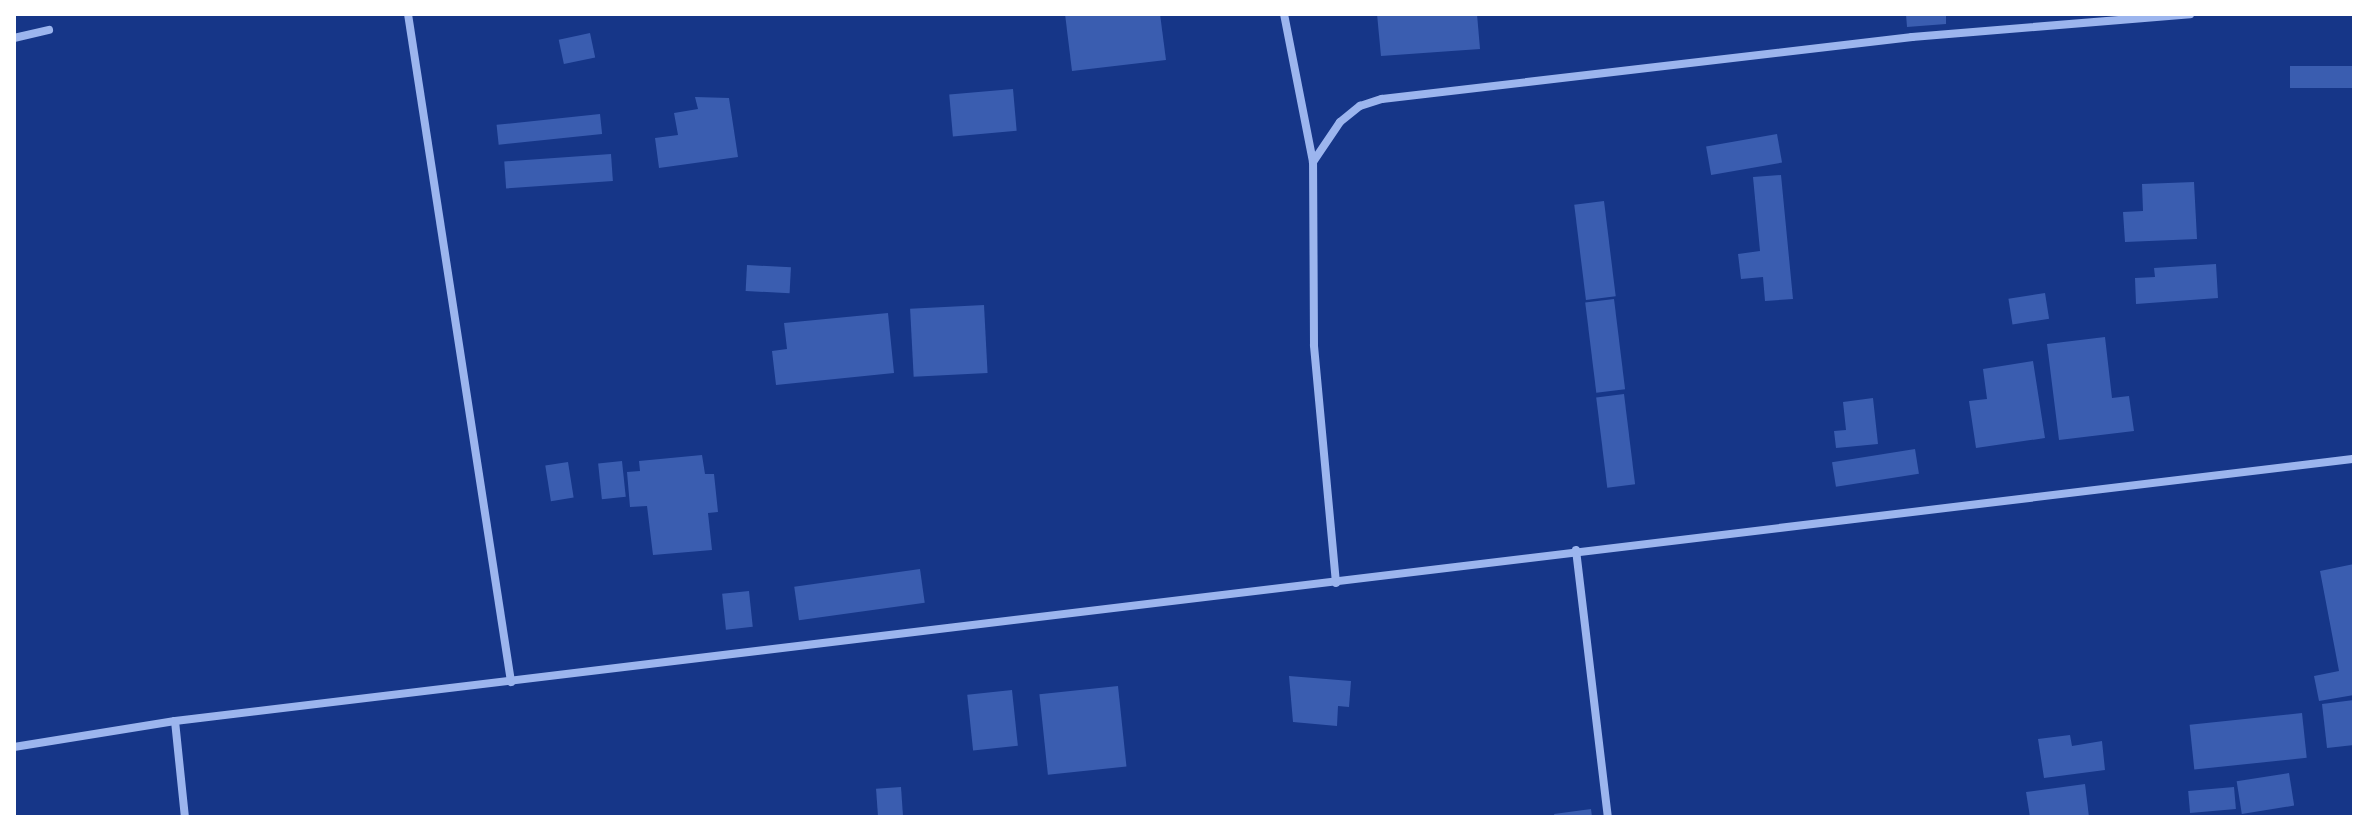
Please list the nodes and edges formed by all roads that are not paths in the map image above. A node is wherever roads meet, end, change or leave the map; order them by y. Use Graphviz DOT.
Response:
graph roads {
  1 [pos="408,14"];
  2 [pos="1284,14"];
  3 [pos="2190,14"];
  4 [pos="49,30"];
  5 [pos="14,38"];
  6 [pos="1313,162"];
  7 [pos="2354,459"];
  8 [pos="1576,550"];
  9 [pos="1336,583"];
  10 [pos="511,682"];
  11 [pos="175,721"];
  12 [pos="14,747"];
  13 [pos="185,817"];
  14 [pos="1608,817"];
  1 -- 10 [label="street"];
  2 -- 6 [label="street"];
  3 -- 6 [label="street"];
  4 -- 5 [label="street"];
  6 -- 9 [label="street"];
  7 -- 8 [label="street"];
  8 -- 9 [label="street"];
  8 -- 14 [label="street"];
  9 -- 10 [label="street"];
  10 -- 11 [label="street"];
  11 -- 12 [label="street"];
  11 -- 13 [label="street"];
}
